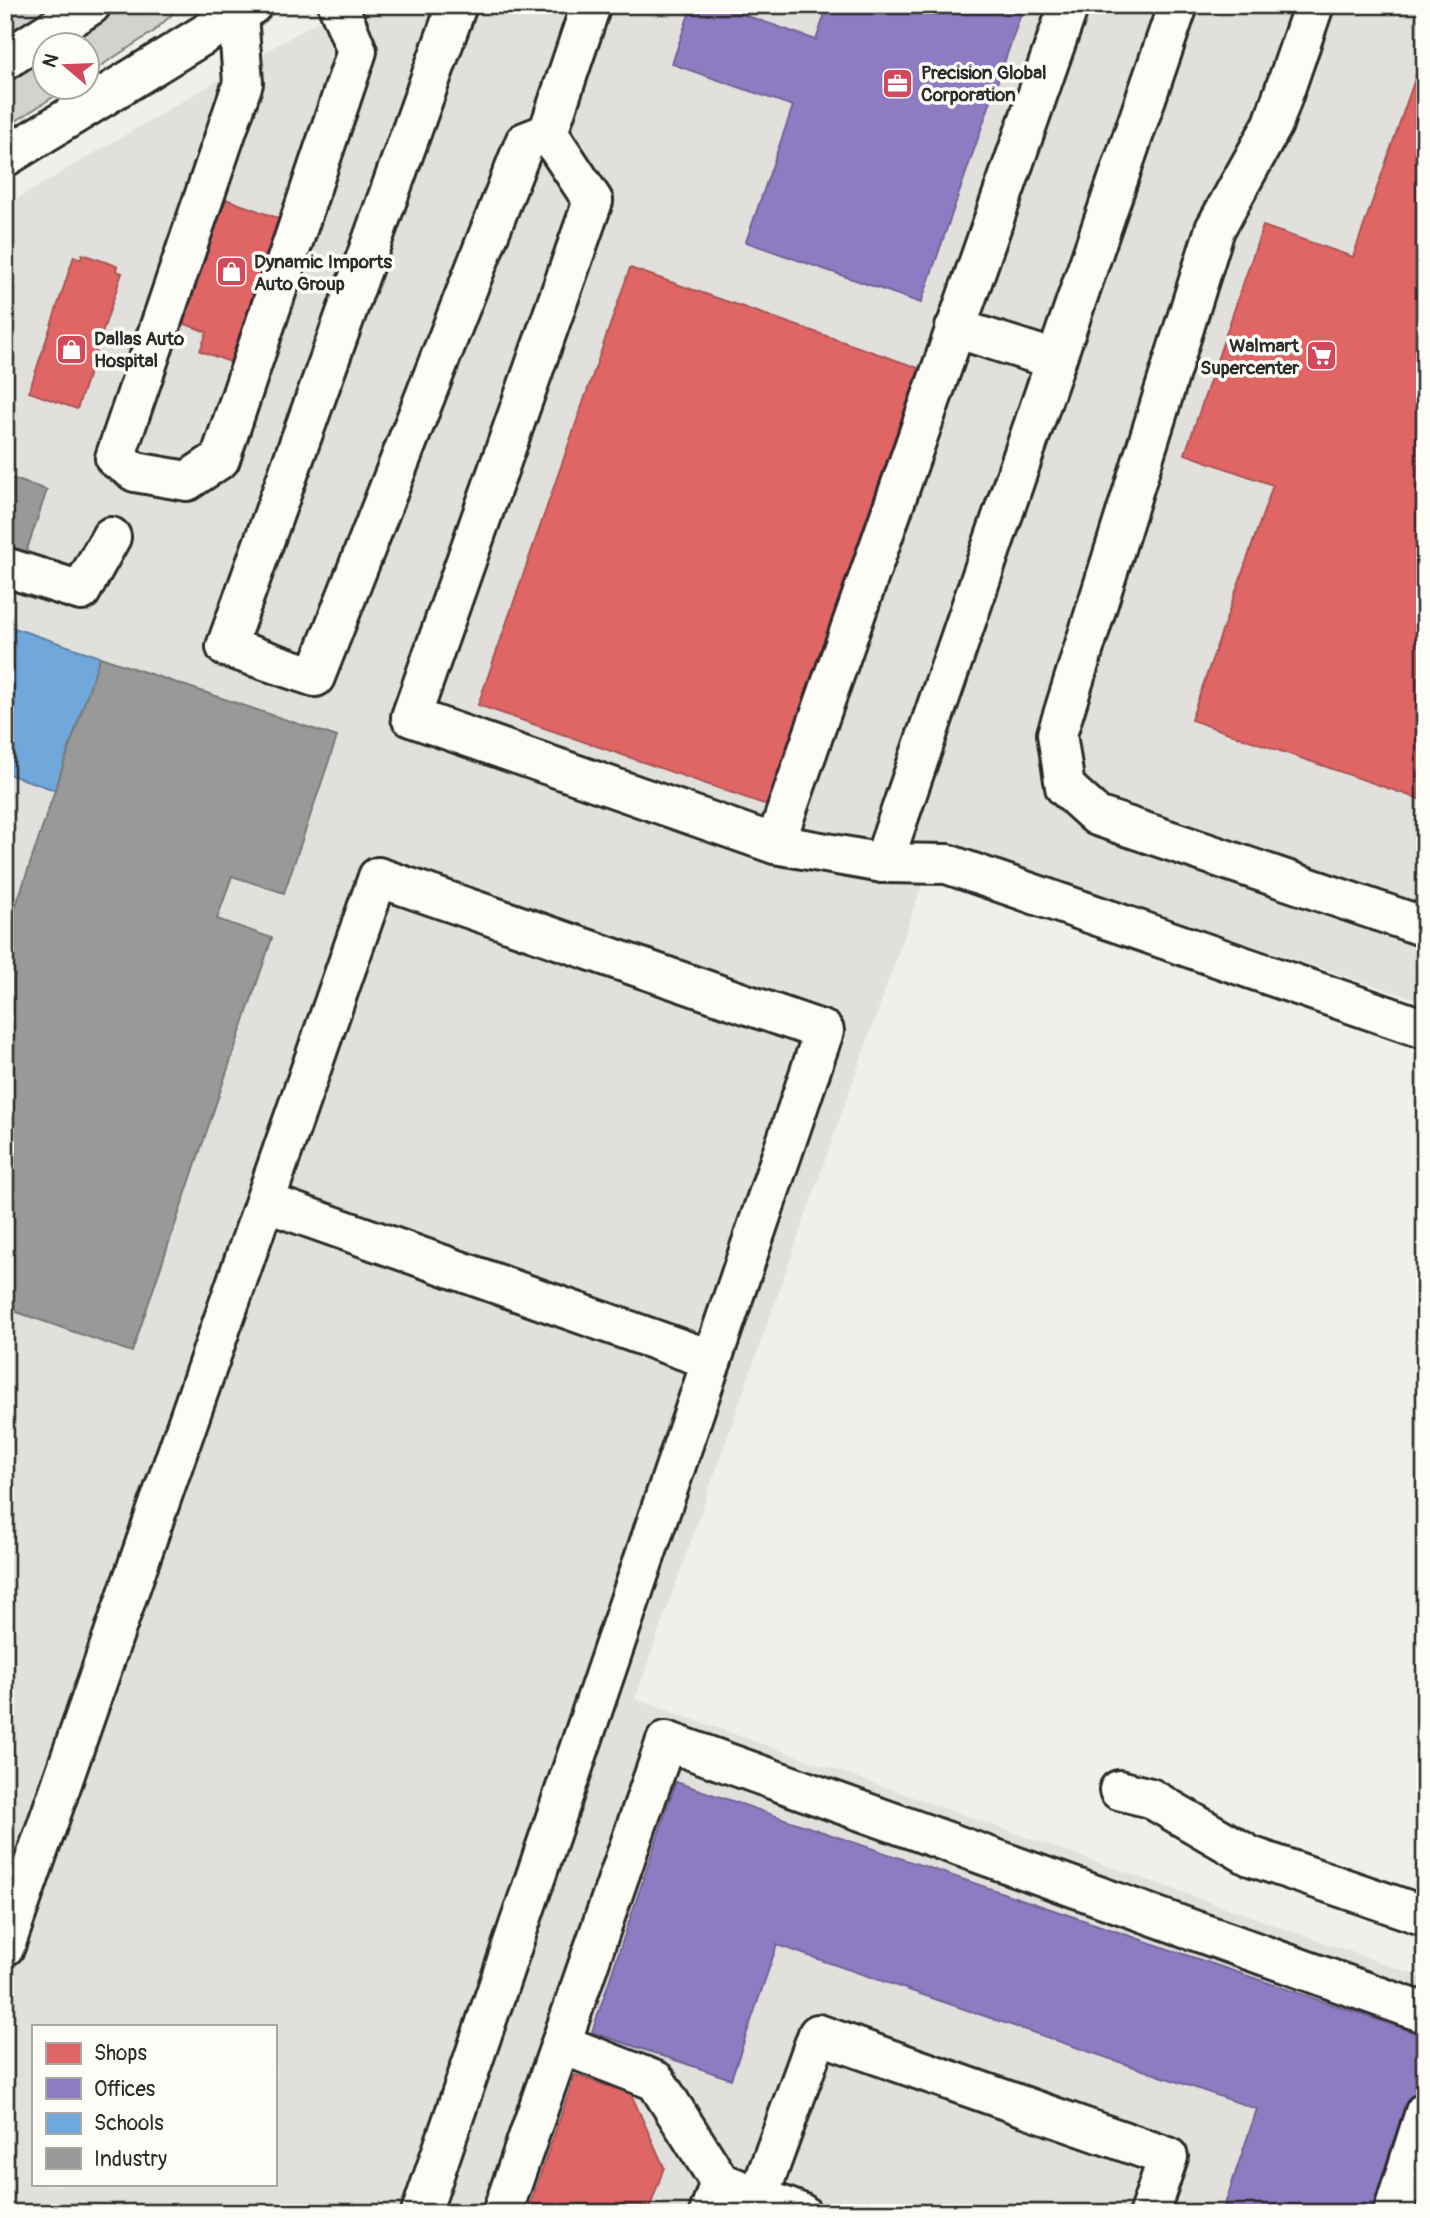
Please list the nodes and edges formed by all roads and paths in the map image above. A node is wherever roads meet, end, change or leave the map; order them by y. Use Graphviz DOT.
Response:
graph roads {
  1 [pos="91,5"];
  2 [pos="338,5"];
  3 [pos="457,5"];
  4 [pos="591,5"];
  5 [pos="1069,5"];
  6 [pos="1178,5"];
  7 [pos="1314,5"];
  8 [pos="245,10"];
  9 [pos="5,60"];
  10 [pos="548,133"];
  11 [pos="5,157"];
  12 [pos="955,328"];
  13 [pos="1056,360"];
  14 [pos="111,537"];
  15 [pos="5,568"];
  16 [pos="775,844"];
  17 [pos="883,863"];
  18 [pos="1425,927"];
  19 [pos="1425,1029"];
  20 [pos="265,1202"];
  21 [pos="712,1360"];
  22 [pos="1119,1790"];
  23 [pos="1425,1916"];
  24 [pos="5,1946"];
  25 [pos="1425,2012"];
  26 [pos="561,2044"];
  27 [pos="1425,2112"];
  28 [pos="758,2196"];
  29 [pos="715,2197"];
  30 [pos="422,2213"];
  31 [pos="502,2213"];
  32 [pos="801,2213"];
  33 [pos="1149,2213"];
  34 [pos="1393,2213"];
  1 -- 9 [label="main road"];
  2 -- 8 [label="main road"];
  3 -- 10 [label="main road"];
  4 -- 10 [label="main road"];
  5 -- 12 [label="main road"];
  6 -- 13 [label="main road"];
  7 -- 18 [label="main road"];
  8 -- 11 [label="main road"];
  10 -- 16 [label="main road"];
  12 -- 13 [label="main road"];
  12 -- 16 [label="main road"];
  13 -- 17 [label="main road"];
  14 -- 15 [label="main road"];
  16 -- 17 [label="main road"];
  17 -- 19 [label="main road"];
  20 -- 21 [label="main road"];
  20 -- 21 [label="main road"];
  20 -- 24 [label="main road"];
  21 -- 30 [label="main road"];
  22 -- 23 [label="main road"];
  25 -- 26 [label="main road"];
  26 -- 29 [label="main road"];
  26 -- 31 [label="main road"];
  27 -- 34 [label="main road"];
  28 -- 29 [label="main road"];
  28 -- 32 [label="main road"];
  28 -- 33 [label="main road"];
}
